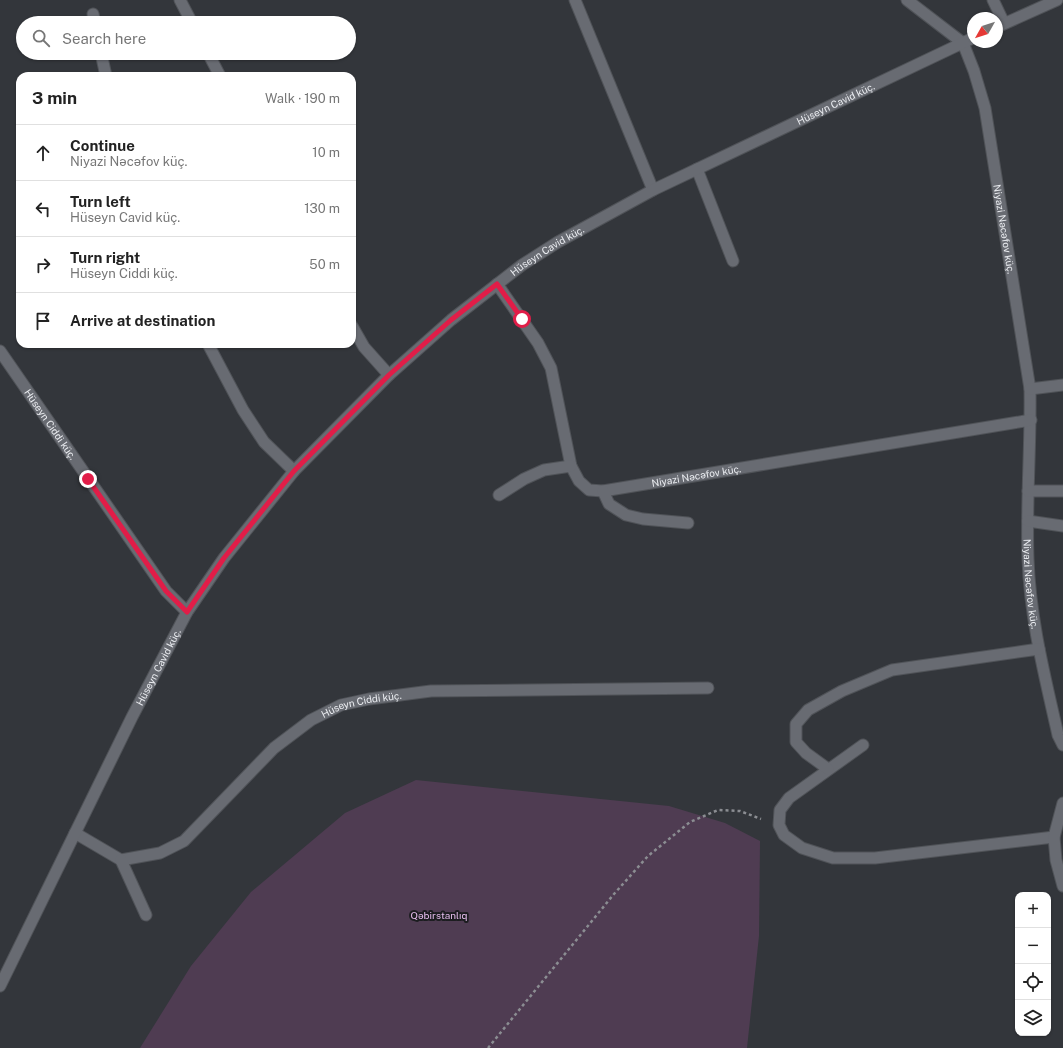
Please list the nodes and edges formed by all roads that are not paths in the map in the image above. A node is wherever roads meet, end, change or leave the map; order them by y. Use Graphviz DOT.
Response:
graph roads {
  1 [pos="180,0"];
  2 [pos="575,0"];
  3 [pos="907,0"];
  4 [pos="993,0"];
  5 [pos="1057,0"];
  6 [pos="996,12"];
  7 [pos="188,16"];
  8 [pos="1003,24"];
  9 [pos="967,40"];
  10 [pos="967,41"];
  11 [pos="969,48"];
  12 [pos="103,60"];
  13 [pos="212,60"];
  14 [pos="105,72"];
  15 [pos="218,72"];
  16 [pos="697,169"];
  17 [pos="653,190"];
  18 [pos="733,261"];
  19 [pos="497,284"];
  20 [pos="356,333"];
  21 [pos="210,348"];
  22 [pos="0,351"];
  23 [pos="389,375"];
  24 [pos="1063,385"];
  25 [pos="1030,389"];
  26 [pos="1031,420"];
  27 [pos="571,466"];
  28 [pos="294,471"];
  29 [pos="603,491"];
  30 [pos="1028,491"];
  31 [pos="1063,492"];
  32 [pos="499,495"];
  33 [pos="1028,521"];
  34 [pos="688,523"];
  35 [pos="1063,526"];
  36 [pos="187,612"];
  37 [pos="1039,650"];
  38 [pos="708,688"];
  39 [pos="862,745"];
  40 [pos="1063,745"];
  41 [pos="828,769"];
  42 [pos="1063,803"];
  43 [pos="75,834"];
  44 [pos="1054,837"];
  45 [pos="121,860"];
  46 [pos="1063,886"];
  47 [pos="146,915"];
  48 [pos="0,986"];
  1 -- 7 [label="street"];
  2 -- 17 [label="street"];
  3 -- 9 [label="street"];
  4 -- 6 [label="street"];
  5 -- 8 [label="street"];
  10 -- 16 [label="street, Hüseyn Cavid küç."];
  11 -- 25 [label="street, Niyazi Nəcəfov küç."];
  12 -- 14 [label="street"];
  13 -- 15 [label="street"];
  16 -- 17 [label="street, Hüseyn Cavid küç."];
  16 -- 18 [label="street"];
  17 -- 19 [label="street, Hüseyn Cavid küç."];
  19 -- 23 [label="street, Hüseyn Cavid küç."];
  19 -- 27 [label="street, Niyazi Nəcəfov küç."];
  20 -- 23 [label="street"];
  21 -- 28 [label="street"];
  22 -- 36 [label="street, Hüseyn Ciddi küç."];
  23 -- 28 [label="street, Hüseyn Cavid küç."];
  24 -- 25 [label="street"];
  25 -- 26 [label="street, Niyazi Nəcəfov küç."];
  26 -- 29 [label="street, Niyazi Nəcəfov küç."];
  26 -- 30 [label="street, Niyazi Nəcəfov küç."];
  27 -- 29 [label="street, Niyazi Nəcəfov küç."];
  27 -- 32 [label="street"];
  28 -- 36 [label="street, Hüseyn Cavid küç."];
  29 -- 34 [label="street"];
  30 -- 31 [label="street"];
  30 -- 33 [label="street, Niyazi Nəcəfov küç."];
  33 -- 35 [label="street"];
  33 -- 37 [label="street, Niyazi Nəcəfov küç."];
  36 -- 43 [label="street, Hüseyn Cavid küç."];
  37 -- 40 [label="street, Niyazi Nəcəfov küç."];
  37 -- 41 [label="street"];
  38 -- 45 [label="street, Hüseyn Ciddi küç."];
  39 -- 41 [label="street"];
  41 -- 44 [label="street"];
  42 -- 44 [label="street"];
  43 -- 45 [label="street"];
  43 -- 48 [label="street, Hüseyn Cavid küç."];
  44 -- 46 [label="street"];
  45 -- 47 [label="street"];
}
